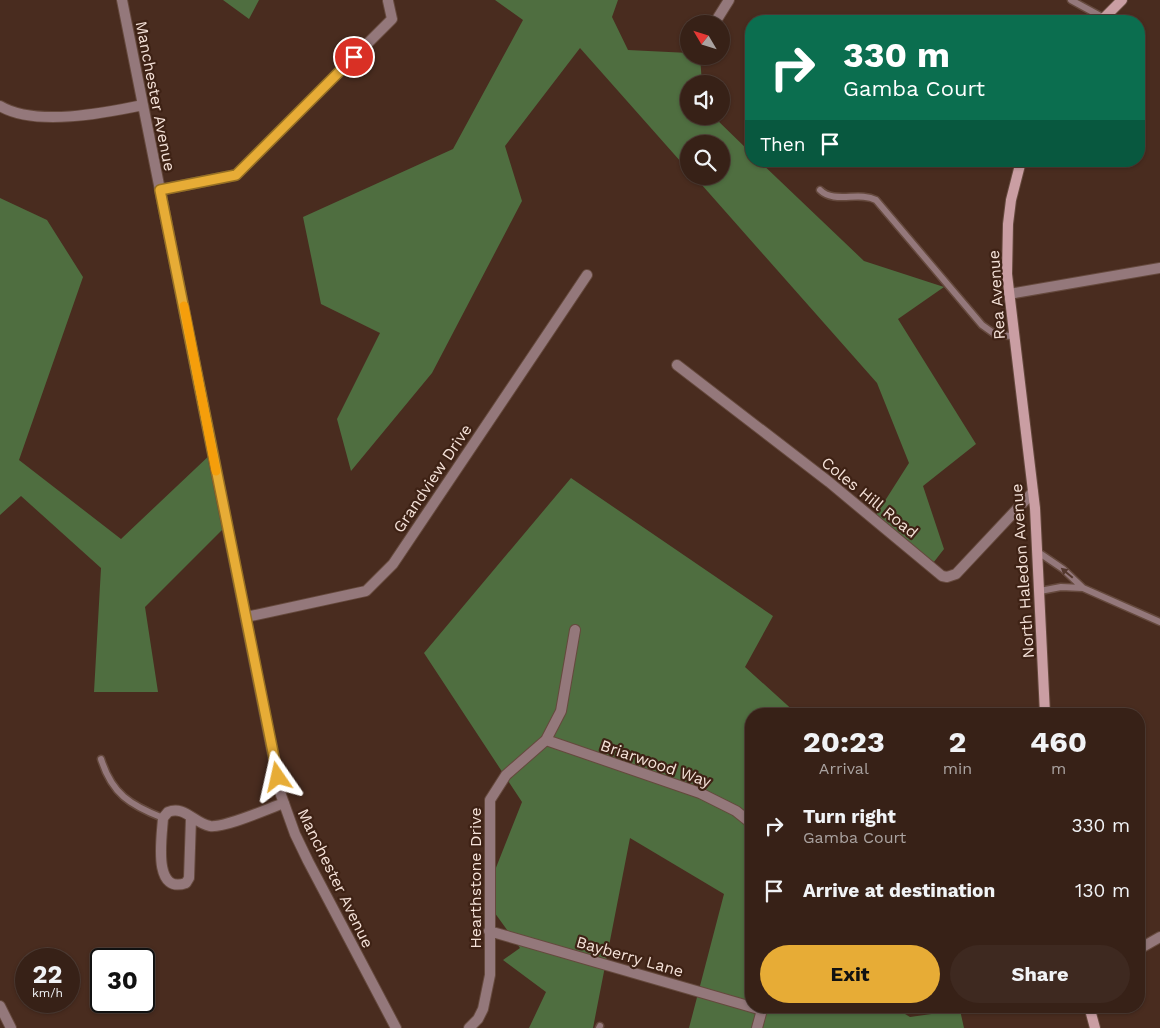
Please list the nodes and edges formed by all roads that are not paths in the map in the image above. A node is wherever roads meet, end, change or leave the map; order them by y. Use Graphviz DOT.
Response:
graph roads {
  1 [pos="122,0"];
  2 [pos="729,0"];
  3 [pos="1071,0"];
  4 [pos="1122,0"];
  5 [pos="388,1"];
  6 [pos="720,15"];
  7 [pos="1094,15"];
  8 [pos="1107,15"];
  9 [pos="143,105"];
  10 [pos="0,106"];
  11 [pos="1019,167"];
  12 [pos="160,190"];
  13 [pos="820,190"];
  14 [pos="1160,268"];
  15 [pos="586,275"];
  16 [pos="1008,294"];
  17 [pos="1013,336"];
  18 [pos="677,365"];
  19 [pos="1026,427"];
  20 [pos="1033,492"];
  21 [pos="1038,552"];
  22 [pos="1083,588"];
  23 [pos="1040,591"];
  24 [pos="246,617"];
  25 [pos="1160,622"];
  26 [pos="575,630"];
  27 [pos="1045,708"];
  28 [pos="546,740"];
  29 [pos="101,759"];
  30 [pos="284,804"];
  31 [pos="163,818"];
  32 [pos="191,818"];
  33 [pos="745,818"];
  34 [pos="489,930"];
  35 [pos="1160,937"];
  36 [pos="1145,946"];
  37 [pos="745,1003"];
  38 [pos="0,1006"];
  39 [pos="761,1013"];
  40 [pos="1091,1013"];
  41 [pos="11,1028"];
  42 [pos="396,1028"];
  43 [pos="469,1028"];
  44 [pos="757,1028"];
  45 [pos="1095,1028"];
  1 -- 9 [label="street, Manchester Avenue"];
  2 -- 6 [label="street"];
  3 -- 7 [label="lane"];
  4 -- 8 [label="street"];
  5 -- 12 [label="street"];
  9 -- 10 [label="street"];
  9 -- 12 [label="street, Manchester Avenue"];
  11 -- 16 [label="street, Rea Avenue"];
  12 -- 24 [label="street, Manchester Avenue"];
  13 -- 17 [label="lane"];
  14 -- 16 [label="street"];
  15 -- 24 [label="street, Grandview Drive"];
  16 -- 17 [label="street, Rea Avenue"];
  17 -- 19 [label="street, Rea Avenue"];
  18 -- 20 [label="street, Coles Hill Road"];
  19 -- 20 [label="street, North Haledon Avenue"];
  20 -- 21 [label="street, North Haledon Avenue"];
  22 -- 21 [label="lane, one-way"];
  21 -- 23 [label="street, North Haledon Avenue"];
  22 -- 23 [label="lane"];
  22 -- 25 [label="lane"];
  23 -- 27 [label="street, North Haledon Avenue"];
  24 -- 30 [label="street, Manchester Avenue"];
  26 -- 28 [label="street, Hearthstone Drive"];
  28 -- 33 [label="street, Briarwood Way"];
  28 -- 34 [label="street, Hearthstone Drive"];
  29 -- 31 [label="lane"];
  30 -- 32 [label="street"];
  30 -- 42 [label="street, Manchester Avenue"];
  31 -- 32 [label="street"];
  31 -- 32 [label="street"];
  34 -- 37 [label="street, Bayberry Lane"];
  34 -- 43 [label="street, Hearthstone Drive"];
  35 -- 36 [label="street"];
  38 -- 41 [label="street"];
  39 -- 44 [label="street"];
  40 -- 45 [label="street"];
}
